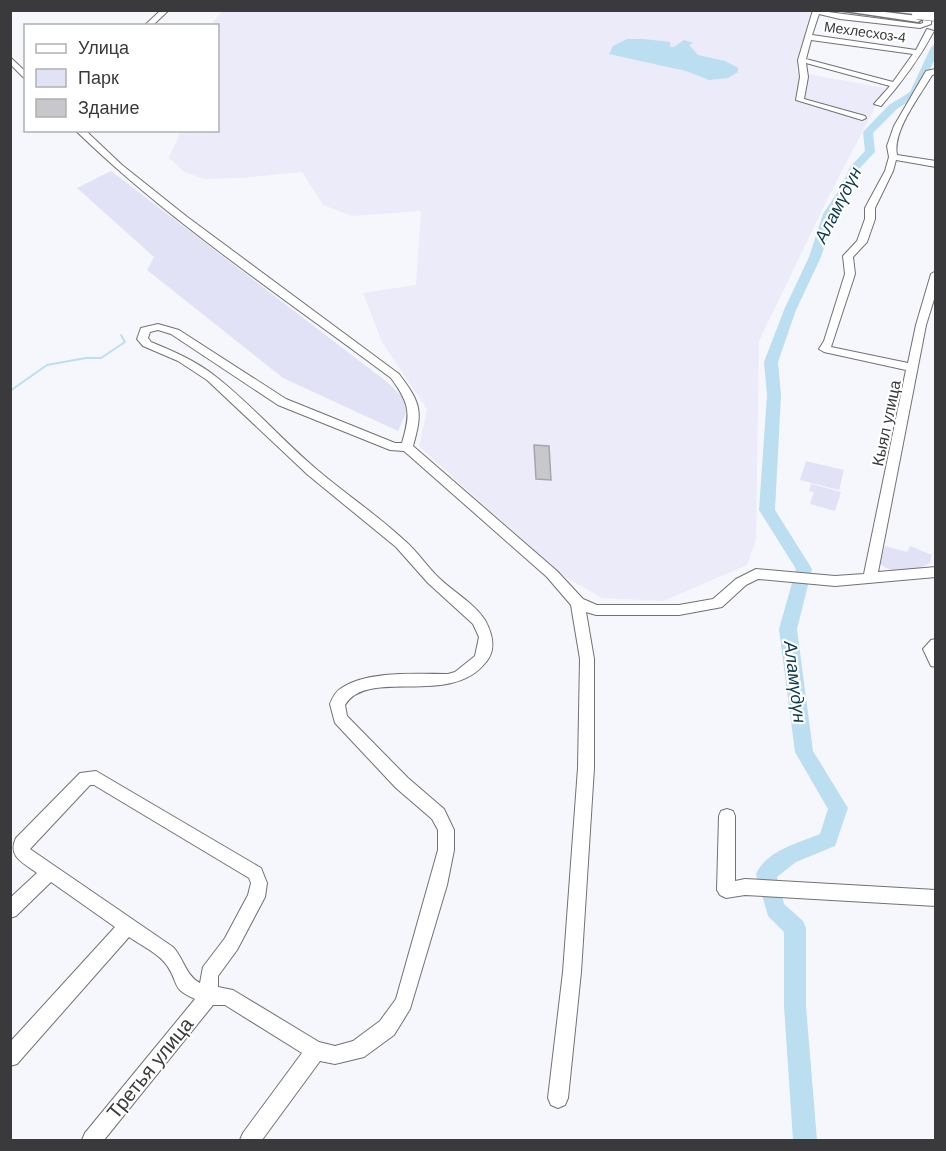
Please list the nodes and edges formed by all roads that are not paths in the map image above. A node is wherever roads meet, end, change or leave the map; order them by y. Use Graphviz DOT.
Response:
graph roads {
  1 [pos="166,10"];
  2 [pos="842,10"];
  3 [pos="885,10"];
  4 [pos="928,10"];
  5 [pos="817,11"];
  6 [pos="936,16"];
  7 [pos="917,17"];
  8 [pos="936,21"];
  9 [pos="149,24"];
  10 [pos="930,31"];
  11 [pos="808,37"];
  12 [pos="919,53"];
  13 [pos="10,59"];
  14 [pos="802,60"];
  15 [pos="933,75"];
  16 [pos="24,76"];
  17 [pos="896,85"];
  18 [pos="878,104"];
  19 [pos="862,118"];
  20 [pos="81,132"];
  21 [pos="893,157"];
  22 [pos="936,164"];
  23 [pos="936,274"];
  24 [pos="914,368"];
  25 [pos="407,447"];
  26 [pos="936,572"];
  27 [pos="870,579"];
  28 [pos="578,603"];
  29 [pos="936,644"];
  30 [pos="936,662"];
  31 [pos="727,816"];
  32 [pos="49,873"];
  33 [pos="936,898"];
  34 [pos="10,910"];
  35 [pos="127,927"];
  36 [pos="209,996"];
  37 [pos="316,1051"];
  38 [pos="10,1057"];
  39 [pos="558,1098"];
  40 [pos="92,1140"];
  41 [pos="250,1140"];
  1 -- 9 [label="street"];
  2 -- 7 [label="main road"];
  3 -- 7 [label="main road"];
  4 -- 5 [label="street"];
  5 -- 11 [label="street"];
  6 -- 7 [label="main road, bridge"];
  7 -- 8 [label="main road"];
  10 -- 12 [label="street, Мехлесхоз-4"];
  11 -- 12 [label="street, Мехлесхоз-4"];
  11 -- 14 [label="street"];
  12 -- 17 [label="street, Мехлесхоз-4"];
  13 -- 16 [label="street"];
  14 -- 17 [label="street"];
  14 -- 19 [label="street"];
  15 -- 21 [label="street"];
  17 -- 18 [label="street, Мехлесхоз-4"];
  20 -- 25 [label="street"];
  21 -- 22 [label="street"];
  21 -- 24 [label="street"];
  23 -- 24 [label="street, Кыял улица"];
  24 -- 27 [label="street, Кыял улица"];
  25 -- 28 [label="street"];
  25 -- 37 [label="street"];
  26 -- 27 [label="street"];
  27 -- 28 [label="street"];
  28 -- 39 [label="street"];
  29 -- 30 [label="street"];
  31 -- 33 [label="street"];
  32 -- 34 [label="street"];
  32 -- 35 [label="street"];
  32 -- 36 [label="street"];
  35 -- 36 [label="street"];
  35 -- 38 [label="street"];
  36 -- 37 [label="street"];
  36 -- 40 [label="street, Третья улица"];
  37 -- 41 [label="street"];
}
